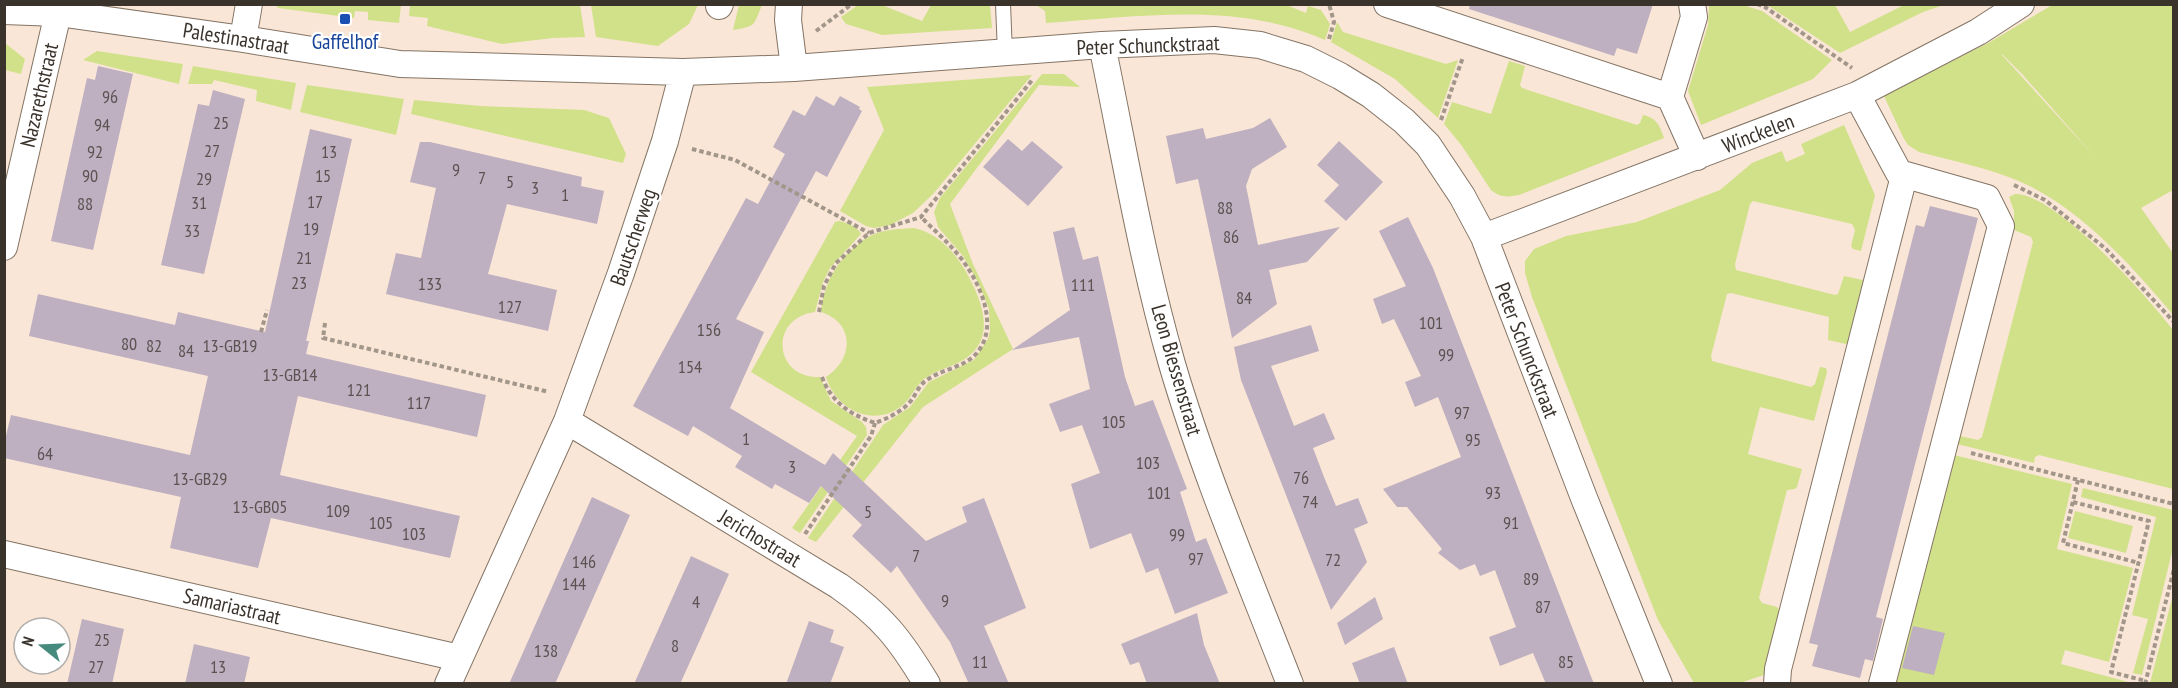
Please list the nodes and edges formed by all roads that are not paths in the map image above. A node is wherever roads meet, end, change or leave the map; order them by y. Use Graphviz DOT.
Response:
graph roads {
  1 [pos="249,4"];
  2 [pos="789,4"];
  3 [pos="1003,4"];
  4 [pos="1387,4"];
  5 [pos="1692,4"];
  6 [pos="2021,4"];
  7 [pos="4,11"];
  8 [pos="58,13"];
  9 [pos="243,39"];
  10 [pos="1102,45"];
  11 [pos="1005,53"];
  12 [pos="793,59"];
  13 [pos="682,72"];
  14 [pos="1865,90"];
  15 [pos="1670,97"];
  16 [pos="1697,157"];
  17 [pos="1905,176"];
  18 [pos="1484,237"];
  19 [pos="4,247"];
  20 [pos="571,410"];
  21 [pos="4,554"];
  22 [pos="459,658"];
  23 [pos="448,684"];
  24 [pos="927,684"];
  25 [pos="1290,684"];
  26 [pos="1659,684"];
  27 [pos="1778,684"];
  28 [pos="1882,684"];
  1 -- 9 [label="street"];
  2 -- 12 [label="street"];
  3 -- 11 [label="lane"];
  4 -- 15 [label="street"];
  5 -- 15 [label="street"];
  6 -- 14 [label="street, Winckelen"];
  7 -- 8 [label="street, Palestinastraat"];
  8 -- 9 [label="street, Palestinastraat"];
  8 -- 19 [label="street, Nazarethstraat"];
  9 -- 13 [label="street, Palestinastraat"];
  10 -- 11 [label="street, Peter Schunckstraat"];
  10 -- 18 [label="street, Peter Schunckstraat"];
  10 -- 25 [label="street, Leon Biessenstraat"];
  11 -- 12 [label="street, Peter Schunckstraat"];
  12 -- 13 [label="street, Peter Schunckstraat"];
  13 -- 20 [label="street, Bautscherweg"];
  14 -- 16 [label="street, Winckelen"];
  14 -- 17 [label="street"];
  15 -- 16 [label="street"];
  16 -- 18 [label="street, Winckelen"];
  17 -- 27 [label="street"];
  17 -- 28 [label="street"];
  18 -- 26 [label="street, Peter Schunckstraat"];
  20 -- 22 [label="street, Bautscherweg"];
  20 -- 24 [label="street, Jerichostraat"];
  21 -- 22 [label="street, Samariastraat"];
  22 -- 23 [label="street, Bautscherweg"];
}
